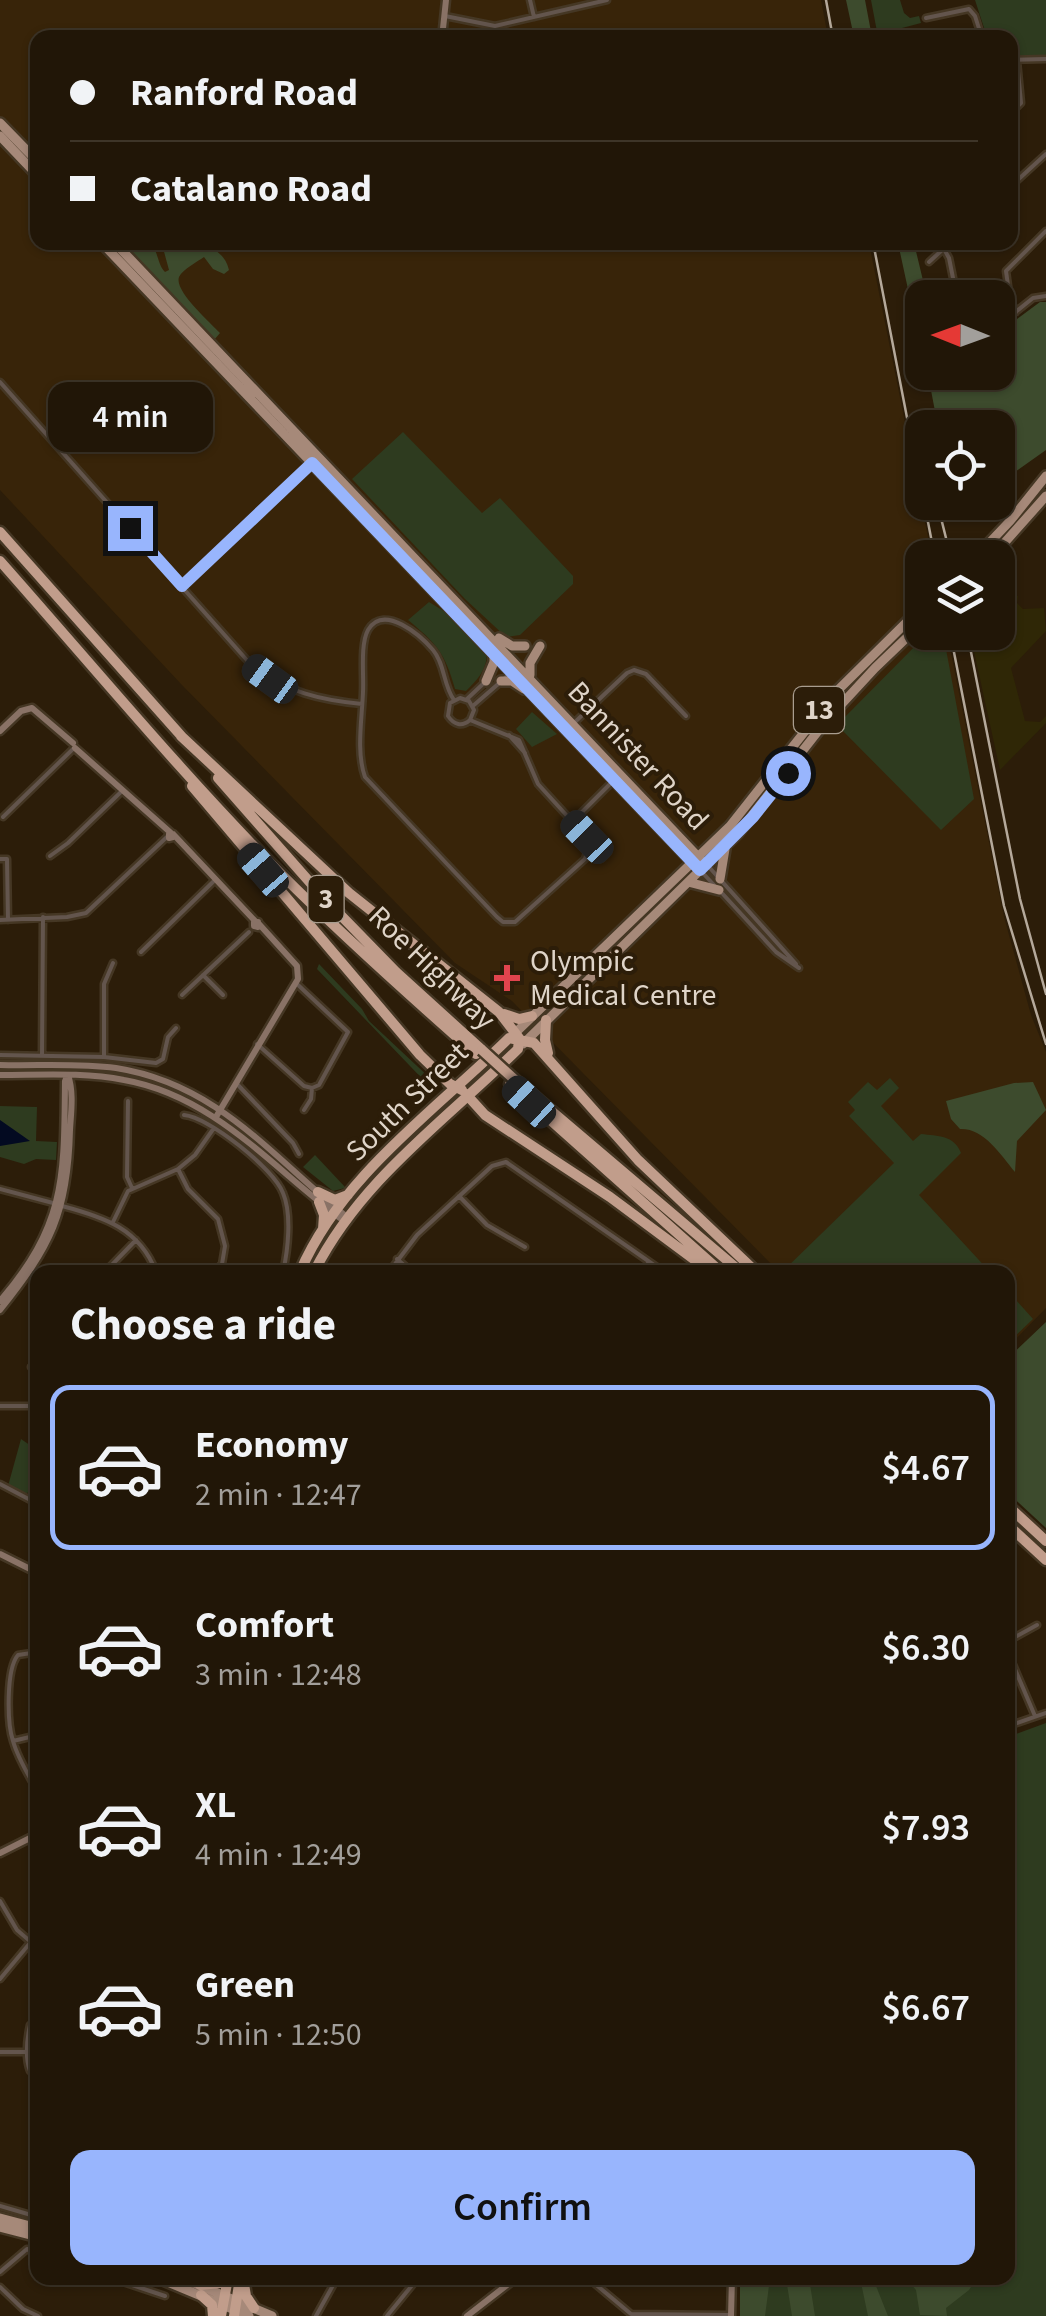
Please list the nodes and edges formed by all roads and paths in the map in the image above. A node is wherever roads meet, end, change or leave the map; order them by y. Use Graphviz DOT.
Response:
graph roads {
  1 [pos="446,0"];
  2 [pos="530,0"];
  3 [pos="607,0"];
  4 [pos="446,16"];
  5 [pos="534,18"];
  6 [pos="926,18"];
  7 [pos="443,30"];
  8 [pos="979,30"];
  9 [pos="1046,60"];
  10 [pos="1018,61"];
  11 [pos="1018,72"];
  12 [pos="1018,106"];
  13 [pos="0,122"];
  14 [pos="0,136"];
  15 [pos="30,154"];
  16 [pos="1045,158"];
  17 [pos="30,168"];
  18 [pos="1018,181"];
  19 [pos="1046,231"];
  20 [pos="109,250"];
  21 [pos="121,250"];
  22 [pos="943,250"];
  23 [pos="945,250"];
  24 [pos="929,262"];
  25 [pos="953,280"];
  26 [pos="1046,296"];
  27 [pos="1016,312"];
  28 [pos="0,382"];
  29 [pos="315,460"];
  30 [pos="1046,476"];
  31 [pos="1046,496"];
  32 [pos="0,532"];
  33 [pos="990,540"];
  34 [pos="1006,540"];
  35 [pos="0,561"];
  36 [pos="182,586"];
  37 [pos="905,624"];
  38 [pos="488,633"];
  39 [pos="905,640"];
  40 [pos="525,646"];
  41 [pos="540,646"];
  42 [pos="494,652"];
  43 [pos="512,665"];
  44 [pos="500,680"];
  45 [pos="533,680"];
  46 [pos="486,681"];
  47 [pos="534,694"];
  48 [pos="454,700"];
  49 [pos="467,700"];
  50 [pos="362,704"];
  51 [pos="473,706"];
  52 [pos="686,716"];
  53 [pos="470,720"];
  54 [pos="571,726"];
  55 [pos="0,731"];
  56 [pos="181,736"];
  57 [pos="155,737"];
  58 [pos="72,747"];
  59 [pos="622,779"];
  60 [pos="122,790"];
  61 [pos="2,818"];
  62 [pos="572,822"];
  63 [pos="171,836"];
  64 [pos="680,838"];
  65 [pos="712,844"];
  66 [pos="725,846"];
  67 [pos="680,849"];
  68 [pos="50,856"];
  69 [pos="0,859"];
  70 [pos="699,864"];
  71 [pos="216,879"];
  72 [pos="673,881"];
  73 [pos="688,882"];
  74 [pos="720,884"];
  75 [pos="44,917"];
  76 [pos="0,920"];
  77 [pos="8,920"];
  78 [pos="255,926"];
  79 [pos="141,952"];
  80 [pos="113,963"];
  81 [pos="204,975"];
  82 [pos="296,982"];
  83 [pos="182,995"];
  84 [pos="223,995"];
  85 [pos="499,1012"];
  86 [pos="532,1016"];
  87 [pos="546,1020"];
  88 [pos="176,1028"];
  89 [pos="518,1039"];
  90 [pos="257,1044"];
  91 [pos="480,1052"];
  92 [pos="0,1055"];
  93 [pos="42,1055"];
  94 [pos="104,1057"];
  95 [pos="555,1064"];
  96 [pos="0,1065"];
  97 [pos="53,1066"];
  98 [pos="78,1066"];
  99 [pos="433,1069"];
  100 [pos="0,1075"];
  101 [pos="68,1075"];
  102 [pos="234,1082"];
  103 [pos="512,1082"];
  104 [pos="312,1088"];
  105 [pos="463,1093"];
  106 [pos="128,1102"];
  107 [pos="219,1107"];
  108 [pos="437,1107"];
  109 [pos="304,1110"];
  110 [pos="455,1110"];
  111 [pos="184,1115"];
  112 [pos="214,1115"];
  113 [pos="485,1115"];
  114 [pos="214,1128"];
  115 [pos="299,1154"];
  116 [pos="178,1169"];
  117 [pos="132,1188"];
  118 [pos="0,1189"];
  119 [pos="348,1195"];
  120 [pos="459,1196"];
  121 [pos="319,1197"];
  122 [pos="60,1206"];
  123 [pos="341,1215"];
  124 [pos="113,1222"];
  125 [pos="323,1230"];
  126 [pos="136,1240"];
  127 [pos="526,1246"];
  128 [pos="397,1259"];
  129 [pos="649,1262"];
  130 [pos="35,1265"];
  131 [pos="112,1265"];
  132 [pos="153,1265"];
  133 [pos="221,1265"];
  134 [pos="283,1265"];
  135 [pos="304,1265"];
  136 [pos="317,1265"];
  137 [pos="393,1265"];
  138 [pos="404,1265"];
  139 [pos="647,1265"];
  140 [pos="654,1265"];
  141 [pos="702,1265"];
  142 [pos="713,1265"];
  143 [pos="733,1265"];
  144 [pos="749,1265"];
  145 [pos="30,1273"];
  146 [pos="0,1301"];
  147 [pos="0,1310"];
  148 [pos="0,1406"];
  149 [pos="30,1406"];
  150 [pos="0,1484"];
  151 [pos="30,1500"];
  152 [pos="1015,1512"];
  153 [pos="1015,1531"];
  154 [pos="1046,1541"];
  155 [pos="0,1554"];
  156 [pos="1046,1560"];
  157 [pos="30,1570"];
  158 [pos="1037,1625"];
  159 [pos="1015,1637"];
  160 [pos="30,1653"];
  161 [pos="1015,1670"];
  162 [pos="1046,1713"];
  163 [pos="1036,1716"];
  164 [pos="1015,1724"];
  165 [pos="30,1737"];
  166 [pos="13,1740"];
  167 [pos="30,1775"];
  168 [pos="30,1838"];
  169 [pos="0,1853"];
  170 [pos="0,1901"];
  171 [pos="6,1912"];
  172 [pos="0,1917"];
  173 [pos="30,1943"];
  174 [pos="0,1979"];
  175 [pos="30,2025"];
  176 [pos="0,2052"];
  177 [pos="28,2052"];
  178 [pos="30,2071"];
  179 [pos="0,2206"];
  180 [pos="30,2214"];
  181 [pos="0,2218"];
  182 [pos="30,2226"];
  183 [pos="0,2227"];
  184 [pos="30,2235"];
  185 [pos="30,2250"];
  186 [pos="0,2272"];
  187 [pos="132,2285"];
  188 [pos="182,2285"];
  189 [pos="192,2285"];
  190 [pos="214,2285"];
  191 [pos="238,2285"];
  192 [pos="243,2285"];
  193 [pos="333,2285"];
  194 [pos="412,2285"];
  195 [pos="501,2285"];
  196 [pos="596,2285"];
  197 [pos="730,2285"];
  198 [pos="0,2287"];
  199 [pos="200,2290"];
  200 [pos="165,2296"];
  201 [pos="227,2308"];
  202 [pos="22,2310"];
  203 [pos="251,2312"];
  204 [pos="630,2315"];
  205 [pos="18,2316"];
  206 [pos="38,2316"];
  207 [pos="272,2316"];
  208 [pos="316,2316"];
  209 [pos="387,2316"];
  210 [pos="467,2316"];
  211 [pos="730,2316"];
  1 -- 4 [label="main road"];
  2 -- 5 [label="street"];
  3 -- 5 [label="street"];
  4 -- 5 [label="street"];
  4 -- 7 [label="main road"];
  6 -- 8 [label="street"];
  9 -- 10 [label="street"];
  11 -- 12 [label="street"];
  13 -- 15 [label="main road"];
  14 -- 17 [label="main road"];
  16 -- 18 [label="street"];
  19 -- 27 [label="street"];
  20 -- 29 [label="main road, Bannister Road"];
  21 -- 29 [label="main road, Bannister Road"];
  22 -- 24 [label="street"];
  23 -- 25 [label="street"];
  26 -- 27 [label="street"];
  28 -- 36 [label="street"];
  29 -- 36 [label="street"];
  29 -- 38 [label="main road, Bannister Road"];
  29 -- 42 [label="main road, Bannister Road"];
  30 -- 33 [label="main road"];
  31 -- 34 [label="main road"];
  32 -- 56 [label="highway, Roe Highway / 3"];
  35 -- 57 [label="highway, Roe Highway / 3"];
  36 -- 50 [label="street"];
  37 -- 65 [label="main road, 13"];
  38 -- 40 [label="main road"];
  38 -- 43 [label="main road, Bannister Road"];
  39 -- 66 [label="main road, 13"];
  41 -- 45 [label="main road"];
  42 -- 43 [label="main road, Bannister Road"];
  42 -- 46 [label="main road"];
  43 -- 44 [label="street"];
  43 -- 45 [label="main road, Bannister Road"];
  43 -- 46 [label="street"];
  43 -- 47 [label="main road, Bannister Road"];
  44 -- 47 [label="main road"];
  44 -- 51 [label="street"];
  45 -- 54 [label="main road, Bannister Road"];
  46 -- 49 [label="street"];
  47 -- 54 [label="main road, Bannister Road"];
  48 -- 49 [label="street"];
  48 -- 50 [label="street"];
  48 -- 53 [label="street"];
  49 -- 51 [label="street"];
  50 -- 62 [label="street"];
  51 -- 53 [label="street"];
  52 -- 54 [label="street"];
  53 -- 62 [label="street"];
  54 -- 59 [label="main road, Bannister Road"];
  54 -- 59 [label="main road, Bannister Road"];
  55 -- 58 [label="main road"];
  56 -- 85 [label="highway"];
  56 -- 91 [label="highway, Roe Highway / 3"];
  57 -- 91 [label="highway, Roe Highway / 3"];
  57 -- 99 [label="highway"];
  58 -- 60 [label="main road"];
  58 -- 61 [label="street"];
  59 -- 62 [label="street"];
  59 -- 64 [label="main road, Bannister Road"];
  59 -- 67 [label="main road, Bannister Road"];
  60 -- 63 [label="main road"];
  60 -- 68 [label="street"];
  63 -- 71 [label="main road"];
  63 -- 75 [label="street"];
  64 -- 65 [label="main road"];
  64 -- 70 [label="main road, Bannister Road"];
  65 -- 70 [label="main road, 13"];
  66 -- 70 [label="main road, 13"];
  66 -- 74 [label="main road"];
  67 -- 70 [label="main road, Bannister Road"];
  67 -- 72 [label="main road"];
  69 -- 77 [label="street"];
  70 -- 72 [label="main road, South Street / 13"];
  70 -- 73 [label="main road, South Street / 13"];
  70 -- 74 [label="street, Bannister Road"];
  70 -- 74 [label="street, Bannister Road"];
  71 -- 78 [label="main road"];
  71 -- 79 [label="street"];
  72 -- 86 [label="main road, South Street / 13"];
  73 -- 74 [label="main road"];
  73 -- 87 [label="main road, South Street / 13"];
  74 -- 74 [label="street, Bannister Road"];
  75 -- 77 [label="street"];
  75 -- 93 [label="street"];
  76 -- 77 [label="street"];
  78 -- 81 [label="street"];
  78 -- 82 [label="main road"];
  80 -- 94 [label="street"];
  81 -- 83 [label="street"];
  81 -- 84 [label="street"];
  82 -- 90 [label="main road"];
  82 -- 104 [label="street"];
  85 -- 86 [label="highway"];
  85 -- 89 [label="highway"];
  86 -- 89 [label="main road, South Street / 13"];
  87 -- 89 [label="main road, South Street / 13"];
  87 -- 95 [label="highway"];
  88 -- 94 [label="street"];
  89 -- 95 [label="highway"];
  89 -- 105 [label="highway, South Street / 13"];
  89 -- 105 [label="highway, South Street / 13"];
  90 -- 102 [label="main road"];
  90 -- 104 [label="street"];
  91 -- 103 [label="highway, Roe Highway / 3, bridge"];
  92 -- 93 [label="street"];
  93 -- 94 [label="street"];
  95 -- 144 [label="highway"];
  96 -- 97 [label="main road"];
  97 -- 98 [label="main road"];
  97 -- 101 [label="main road"];
  98 -- 101 [label="main road"];
  98 -- 107 [label="main road"];
  99 -- 105 [label="highway"];
  99 -- 108 [label="highway"];
  100 -- 101 [label="main road"];
  101 -- 112 [label="main road"];
  101 -- 122 [label="main road"];
  102 -- 107 [label="main road"];
  102 -- 115 [label="street"];
  103 -- 142 [label="highway, Roe Highway / 3"];
  103 -- 143 [label="highway, Roe Highway / 3"];
  104 -- 109 [label="street"];
  105 -- 108 [label="highway, South Street / 13"];
  105 -- 110 [label="highway, South Street / 13"];
  105 -- 113 [label="highway"];
  106 -- 117 [label="street"];
  107 -- 112 [label="main road"];
  107 -- 121 [label="main road"];
  108 -- 119 [label="highway, South Street / 13"];
  110 -- 113 [label="highway"];
  110 -- 123 [label="highway, South Street / 13"];
  111 -- 114 [label="street"];
  112 -- 121 [label="main road"];
  113 -- 141 [label="highway"];
  114 -- 116 [label="street"];
  114 -- 134 [label="street"];
  116 -- 117 [label="street"];
  116 -- 133 [label="street"];
  117 -- 124 [label="street"];
  118 -- 122 [label="street"];
  119 -- 121 [label="highway"];
  119 -- 123 [label="highway, South Street / 13"];
  120 -- 127 [label="street"];
  120 -- 128 [label="street"];
  120 -- 129 [label="street"];
  121 -- 123 [label="main road"];
  121 -- 125 [label="highway"];
  122 -- 124 [label="street"];
  122 -- 130 [label="main road"];
  122 -- 146 [label="main road"];
  123 -- 125 [label="highway, South Street / 13"];
  123 -- 136 [label="highway, South Street / 13"];
  124 -- 126 [label="street"];
  125 -- 135 [label="highway, South Street / 13"];
  126 -- 131 [label="street"];
  126 -- 132 [label="street"];
  128 -- 137 [label="street"];
  128 -- 138 [label="street"];
  129 -- 139 [label="street"];
  129 -- 140 [label="street"];
  145 -- 147 [label="main road"];
  148 -- 149 [label="street"];
  150 -- 151 [label="street"];
  152 -- 154 [label="highway"];
  153 -- 156 [label="highway"];
  155 -- 157 [label="main road"];
  158 -- 159 [label="street"];
  160 -- 166 [label="street"];
  161 -- 163 [label="street"];
  162 -- 163 [label="street"];
  163 -- 164 [label="street"];
  165 -- 166 [label="street"];
  166 -- 167 [label="street"];
  168 -- 169 [label="main road"];
  170 -- 171 [label="street"];
  171 -- 172 [label="street"];
  171 -- 173 [label="street"];
  173 -- 174 [label="street"];
  175 -- 177 [label="street"];
  176 -- 177 [label="street"];
  177 -- 178 [label="street"];
  179 -- 180 [label="street"];
  181 -- 182 [label="main road"];
  183 -- 184 [label="main road"];
  185 -- 186 [label="street"];
  187 -- 200 [label="street"];
  188 -- 199 [label="main road"];
  189 -- 199 [label="main road"];
  190 -- 199 [label="highway"];
  191 -- 201 [label="highway"];
  192 -- 203 [label="highway"];
  193 -- 208 [label="street"];
  194 -- 209 [label="street"];
  195 -- 210 [label="main road"];
  196 -- 204 [label="street"];
  197 -- 211 [label="main road"];
  198 -- 202 [label="street"];
  199 -- 201 [label="main road"];
  199 -- 201 [label="highway"];
  201 -- 203 [label="main road"];
  202 -- 205 [label="street"];
  202 -- 206 [label="street"];
  203 -- 207 [label="main road"];
  204 -- 211 [label="street"];
}
